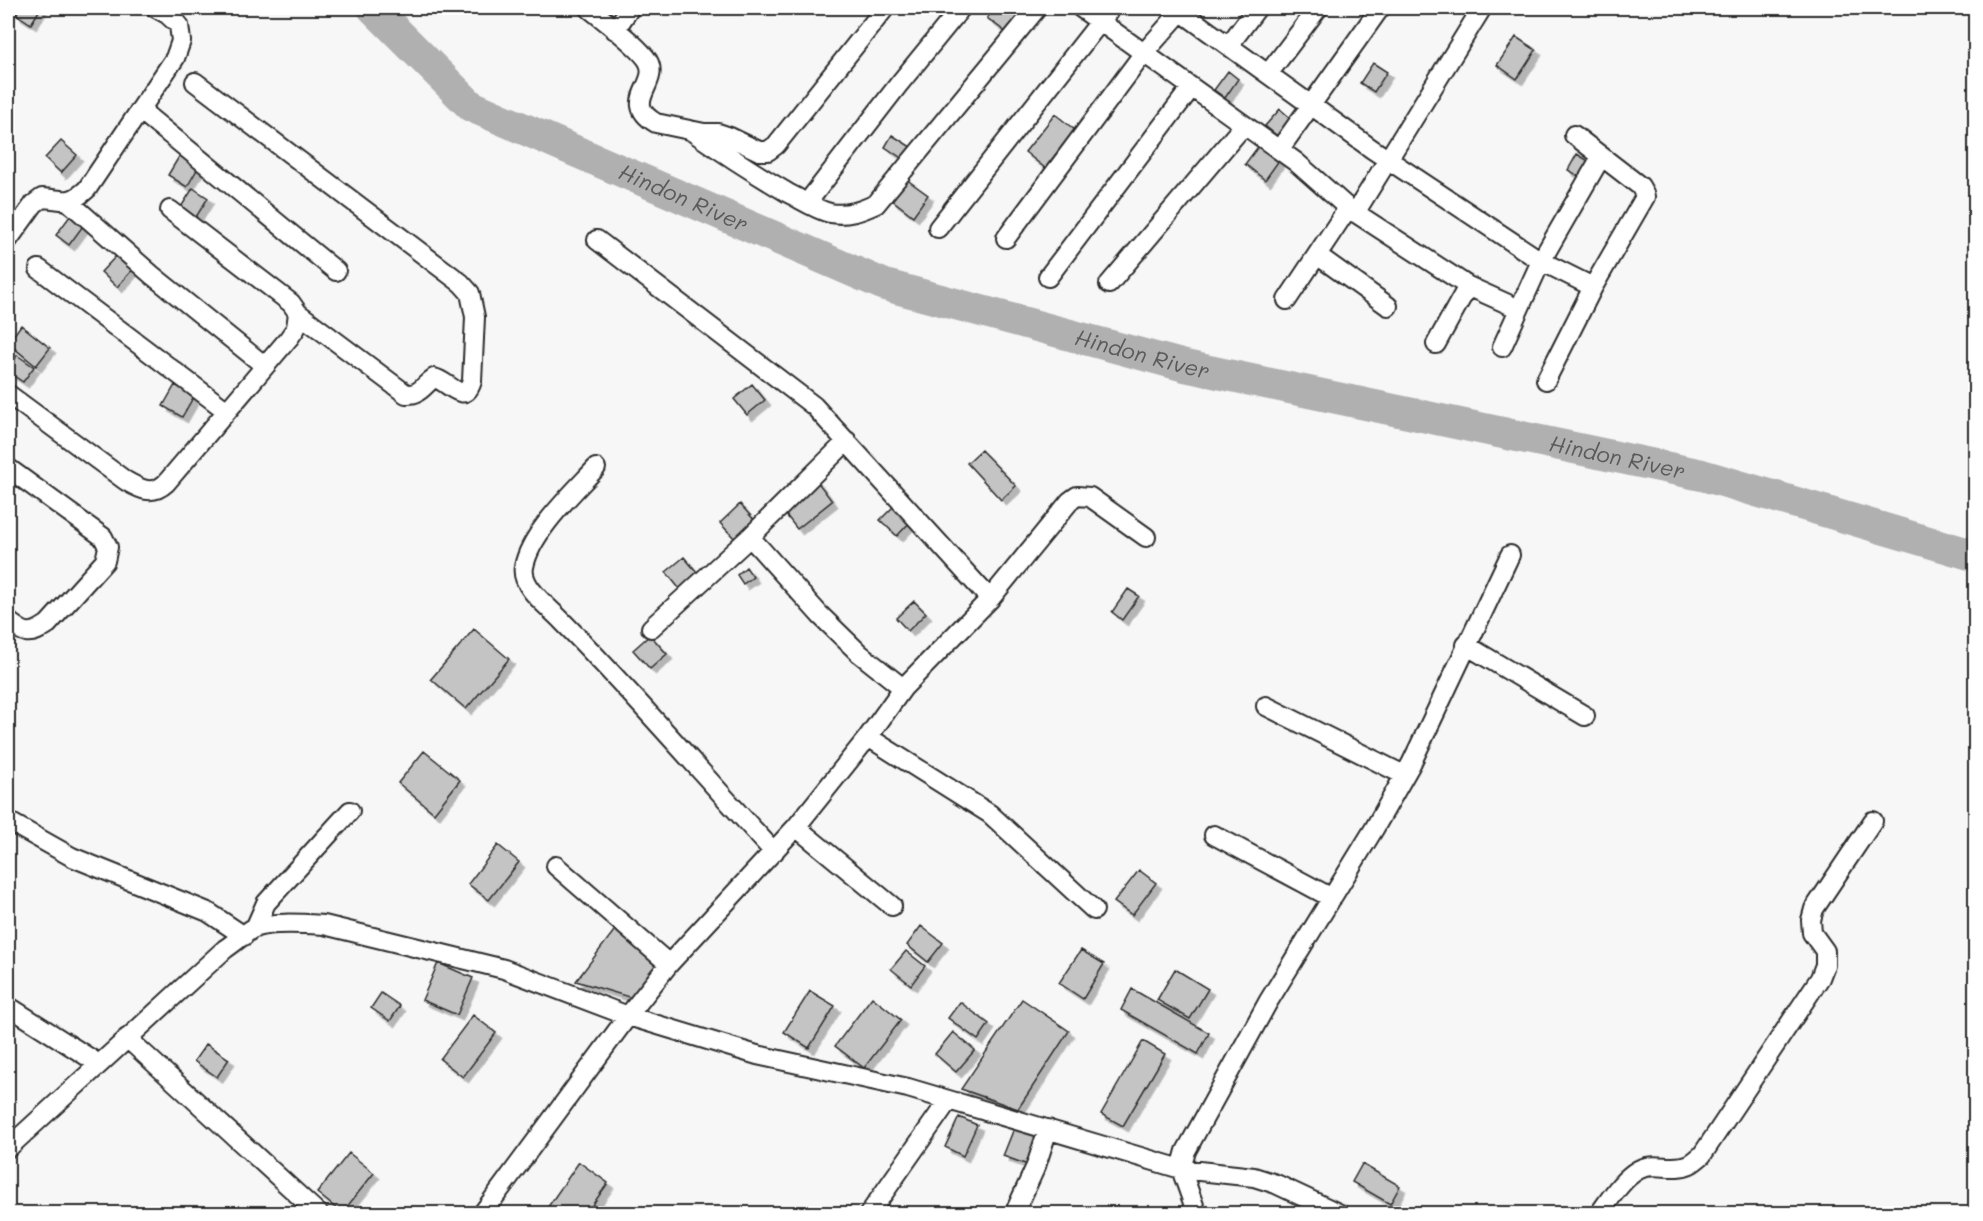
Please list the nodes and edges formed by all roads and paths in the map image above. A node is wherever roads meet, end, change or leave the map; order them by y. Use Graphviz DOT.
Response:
graph roads {
  1 [pos="156,8"];
  2 [pos="589,8"];
  3 [pos="630,8"];
  4 [pos="885,8"];
  5 [pos="961,8"];
  6 [pos="1037,8"];
  7 [pos="1081,8"];
  8 [pos="1257,8"];
  9 [pos="1318,8"];
  10 [pos="1380,8"];
  11 [pos="1482,8"];
  12 [pos="1180,9"];
  13 [pos="1106,14"];
  14 [pos="615,30"];
  15 [pos="1229,45"];
  16 [pos="1143,54"];
  17 [pos="1268,74"];
  18 [pos="195,82"];
  19 [pos="1191,88"];
  20 [pos="1310,104"];
  21 [pos="140,110"];
  22 [pos="1244,125"];
  23 [pos="690,130"];
  24 [pos="1574,135"];
  25 [pos="1279,150"];
  26 [pos="1601,157"];
  27 [pos="1388,160"];
  28 [pos="69,201"];
  29 [pos="807,203"];
  30 [pos="170,210"];
  31 [pos="1352,210"];
  32 [pos="938,228"];
  33 [pos="1006,238"];
  34 [pos="8,240"];
  35 [pos="597,240"];
  36 [pos="1317,255"];
  37 [pos="1541,261"];
  38 [pos="39,269"];
  39 [pos="336,271"];
  40 [pos="1048,277"];
  41 [pos="1109,284"];
  42 [pos="1468,286"];
  43 [pos="1593,288"];
  44 [pos="1287,300"];
  45 [pos="1388,306"];
  46 [pos="1519,309"];
  47 [pos="298,313"];
  48 [pos="1436,344"];
  49 [pos="1502,346"];
  50 [pos="265,366"];
  51 [pos="1546,380"];
  52 [pos="8,394"];
  53 [pos="227,411"];
  54 [pos="847,441"];
  55 [pos="8,468"];
  56 [pos="596,468"];
  57 [pos="750,537"];
  58 [pos="1146,537"];
  59 [pos="1510,555"];
  60 [pos="990,599"];
  61 [pos="8,621"];
  62 [pos="651,628"];
  63 [pos="1466,645"];
  64 [pos="903,688"];
  65 [pos="1266,706"];
  66 [pos="1585,716"];
  67 [pos="867,737"];
  68 [pos="1404,775"];
  69 [pos="350,810"];
  70 [pos="1873,820"];
  71 [pos="8,821"];
  72 [pos="796,826"];
  73 [pos="1214,835"];
  74 [pos="774,852"];
  75 [pos="556,866"];
  76 [pos="1332,898"];
  77 [pos="891,906"];
  78 [pos="1094,910"];
  79 [pos="249,932"];
  80 [pos="669,964"];
  81 [pos="8,1006"];
  82 [pos="628,1016"];
  83 [pos="127,1038"];
  84 [pos="99,1064"];
  85 [pos="948,1101"];
  86 [pos="1048,1129"];
  87 [pos="8,1148"];
  88 [pos="1181,1169"];
  89 [pos="319,1214"];
  90 [pos="482,1214"];
  91 [pos="869,1214"];
  92 [pos="1014,1214"];
  93 [pos="1197,1214"];
  94 [pos="1340,1214"];
  95 [pos="1599,1214"];
  1 -- 21 [label="street"];
  2 -- 14 [label="street"];
  3 -- 14 [label="street"];
  4 -- 23 [label="street"];
  5 -- 29 [label="street"];
  6 -- 29 [label="street"];
  7 -- 13 [label="street"];
  8 -- 15 [label="street"];
  9 -- 17 [label="street"];
  10 -- 20 [label="street"];
  11 -- 27 [label="street"];
  12 -- 15 [label="street"];
  12 -- 16 [label="street"];
  13 -- 16 [label="street"];
  13 -- 32 [label="street"];
  14 -- 23 [label="street"];
  15 -- 17 [label="street"];
  16 -- 19 [label="street"];
  16 -- 33 [label="street"];
  17 -- 20 [label="street"];
  18 -- 47 [label="street"];
  19 -- 22 [label="street"];
  19 -- 40 [label="street"];
  20 -- 25 [label="street"];
  20 -- 27 [label="street"];
  21 -- 28 [label="street"];
  21 -- 39 [label="street"];
  22 -- 25 [label="street"];
  22 -- 41 [label="street"];
  23 -- 29 [label="street"];
  24 -- 26 [label="street"];
  25 -- 31 [label="street"];
  26 -- 37 [label="street"];
  26 -- 43 [label="street"];
  27 -- 31 [label="street"];
  27 -- 37 [label="street"];
  28 -- 34 [label="street"];
  28 -- 50 [label="street"];
  30 -- 47 [label="street"];
  31 -- 36 [label="street"];
  31 -- 42 [label="street"];
  35 -- 54 [label="street"];
  36 -- 44 [label="street"];
  36 -- 45 [label="street"];
  37 -- 43 [label="street"];
  37 -- 46 [label="street"];
  38 -- 53 [label="street"];
  42 -- 46 [label="street"];
  42 -- 48 [label="street"];
  43 -- 51 [label="street"];
  46 -- 49 [label="street"];
  47 -- 50 [label="street"];
  50 -- 53 [label="street"];
  52 -- 53 [label="street"];
  54 -- 57 [label="street"];
  54 -- 60 [label="street"];
  55 -- 61 [label="street"];
  56 -- 74 [label="street"];
  57 -- 62 [label="street"];
  57 -- 64 [label="street"];
  58 -- 60 [label="street"];
  59 -- 63 [label="street"];
  60 -- 64 [label="street"];
  63 -- 66 [label="street"];
  63 -- 68 [label="street"];
  64 -- 67 [label="street"];
  65 -- 68 [label="street"];
  67 -- 72 [label="street"];
  67 -- 78 [label="street"];
  68 -- 76 [label="street"];
  69 -- 79 [label="street"];
  70 -- 95 [label="street"];
  71 -- 79 [label="street"];
  72 -- 74 [label="street"];
  72 -- 77 [label="street"];
  73 -- 76 [label="street"];
  74 -- 80 [label="street"];
  75 -- 80 [label="street"];
  76 -- 88 [label="street"];
  79 -- 82 [label="street"];
  79 -- 83 [label="street"];
  80 -- 82 [label="street"];
  81 -- 84 [label="street"];
  82 -- 85 [label="street"];
  82 -- 90 [label="street"];
  83 -- 84 [label="street"];
  83 -- 89 [label="street"];
  84 -- 87 [label="street"];
  85 -- 86 [label="street"];
  85 -- 91 [label="street"];
  86 -- 88 [label="street"];
  86 -- 92 [label="street"];
  88 -- 93 [label="street"];
  88 -- 94 [label="street"];
}
